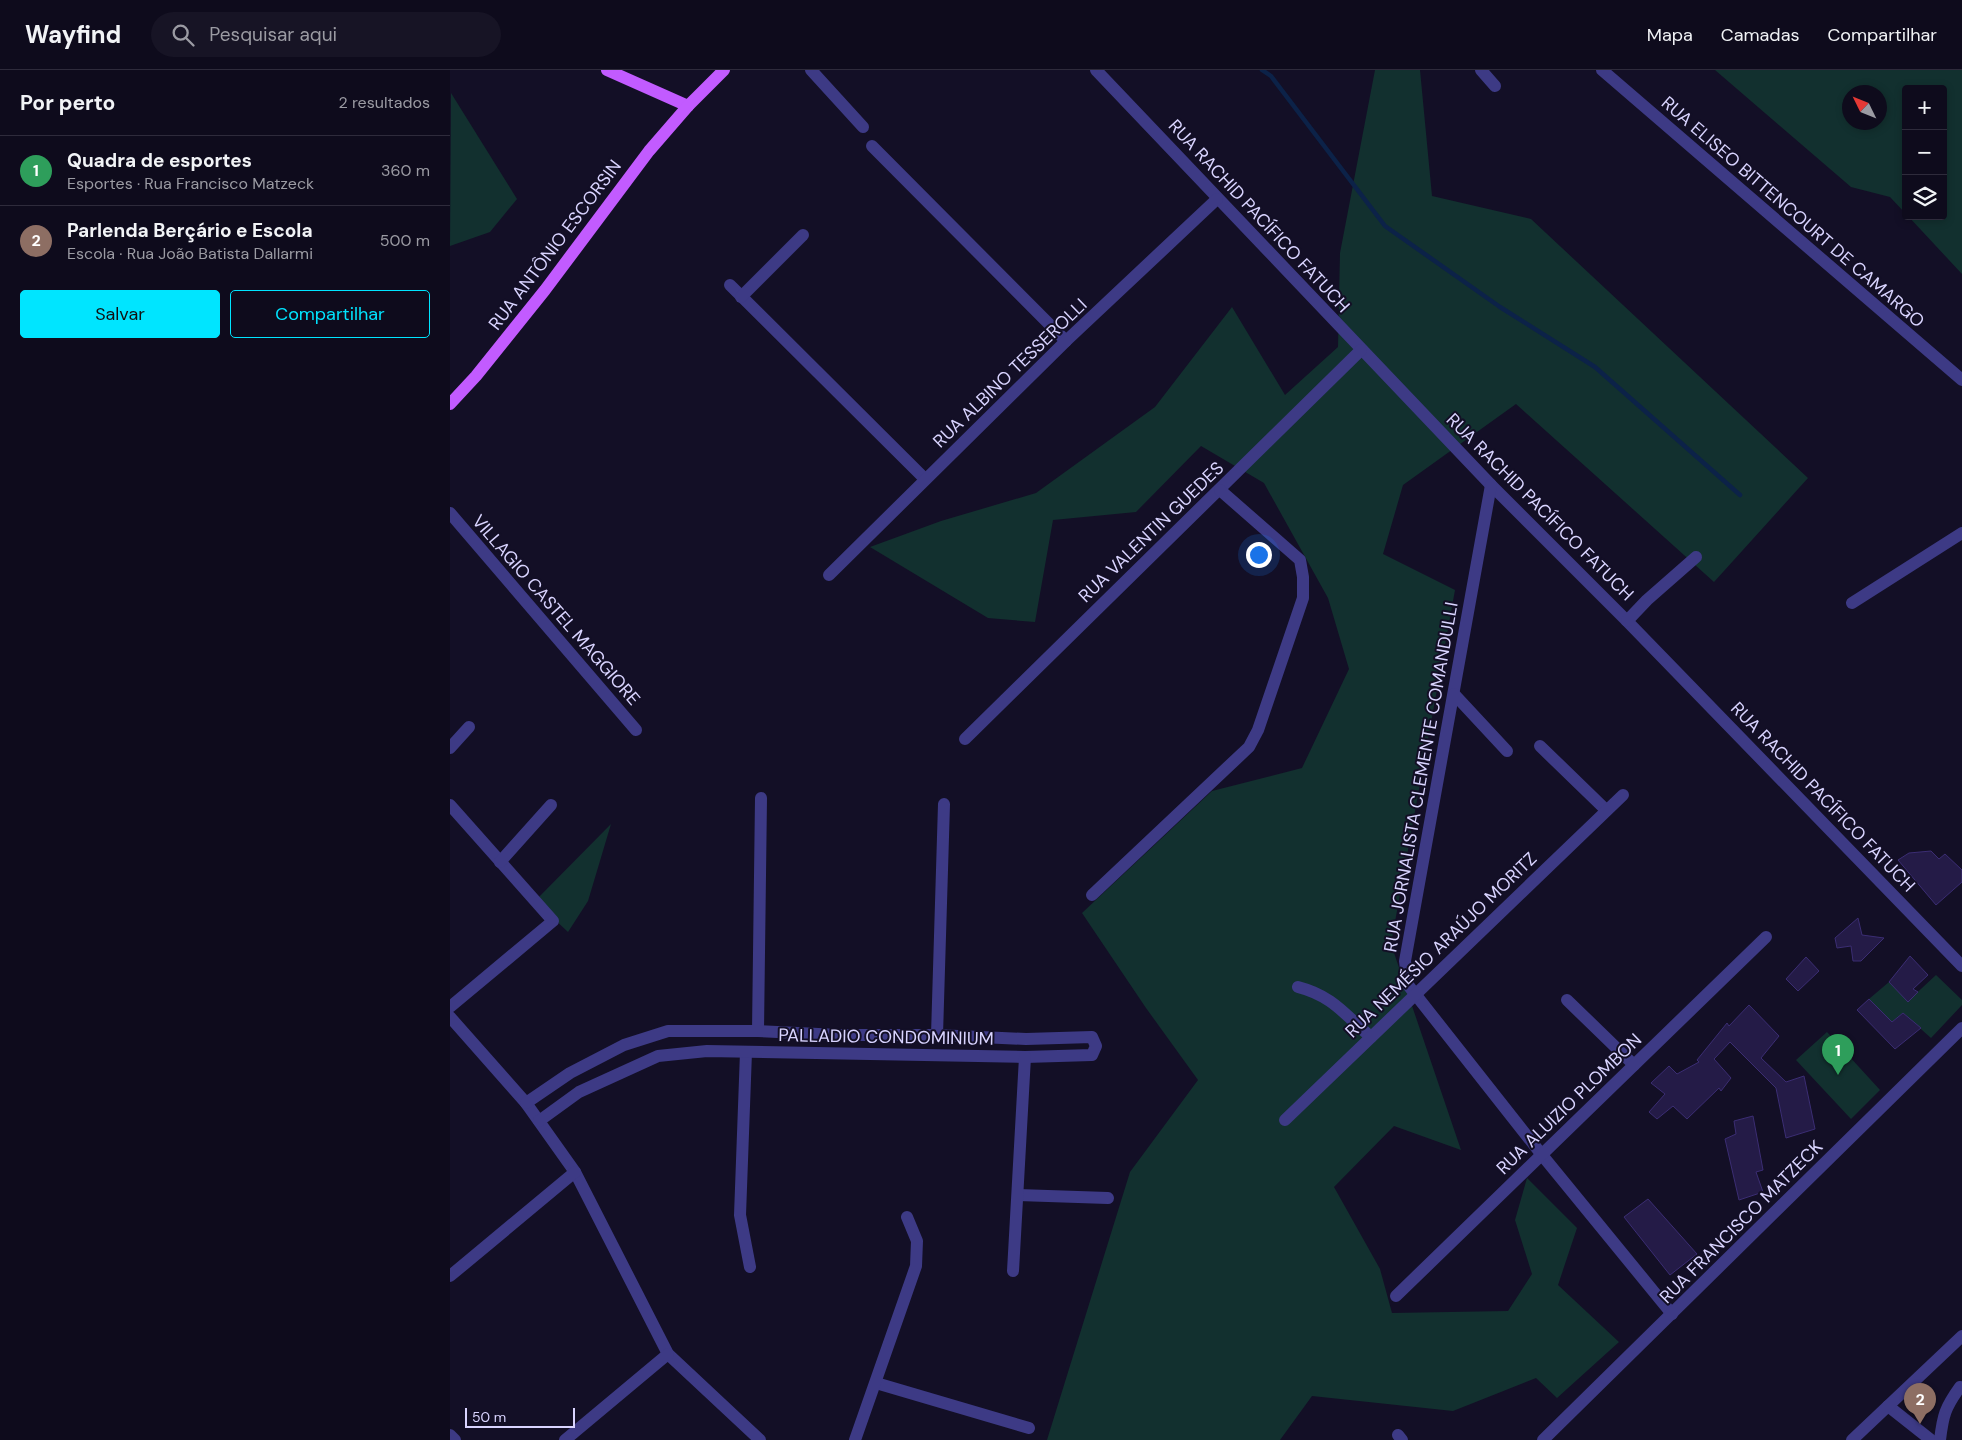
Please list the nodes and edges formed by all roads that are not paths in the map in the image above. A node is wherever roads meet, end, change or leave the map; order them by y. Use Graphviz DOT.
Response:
graph roads {
  1 [pos="607,70"];
  2 [pos="724,70"];
  3 [pos="811,70"];
  4 [pos="1096,70"];
  5 [pos="1482,70"];
  6 [pos="1602,70"];
  7 [pos="1495,86"];
  8 [pos="688,106"];
  9 [pos="863,127"];
  10 [pos="872,146"];
  11 [pos="1217,199"];
  12 [pos="803,235"];
  13 [pos="730,286"];
  14 [pos="741,297"];
  15 [pos="1066,341"];
  16 [pos="1361,350"];
  17 [pos="1962,380"];
  18 [pos="450,404"];
  19 [pos="925,479"];
  20 [pos="1491,485"];
  21 [pos="1220,490"];
  22 [pos="450,513"];
  23 [pos="1962,533"];
  24 [pos="1696,557"];
  25 [pos="829,575"];
  26 [pos="1852,603"];
  27 [pos="1627,621"];
  28 [pos="1454,694"];
  29 [pos="470,727"];
  30 [pos="636,730"];
  31 [pos="966,739"];
  32 [pos="1540,746"];
  33 [pos="450,748"];
  34 [pos="1508,750"];
  35 [pos="1623,795"];
  36 [pos="761,798"];
  37 [pos="944,804"];
  38 [pos="450,805"];
  39 [pos="551,805"];
  40 [pos="1606,810"];
  41 [pos="500,862"];
  42 [pos="1092,895"];
  43 [pos="1766,937"];
  44 [pos="1962,966"];
  45 [pos="1298,987"];
  46 [pos="1415,995"];
  47 [pos="1567,1000"];
  48 [pos="450,1007"];
  49 [pos="450,1017"];
  50 [pos="1962,1028"];
  51 [pos="758,1031"];
  52 [pos="839,1035"];
  53 [pos="937,1035"];
  54 [pos="1371,1037"];
  55 [pos="746,1052"];
  56 [pos="840,1054"];
  57 [pos="599,1058"];
  58 [pos="1025,1058"];
  59 [pos="1634,1066"];
  60 [pos="609,1077"];
  61 [pos="526,1103"];
  62 [pos="1285,1120"];
  63 [pos="539,1121"];
  64 [pos="1542,1155"];
  65 [pos="575,1172"];
  66 [pos="1018,1195"];
  67 [pos="1108,1198"];
  68 [pos="907,1216"];
  69 [pos="750,1267"];
  70 [pos="1013,1271"];
  71 [pos="450,1276"];
  72 [pos="1396,1296"];
  73 [pos="1672,1314"];
  74 [pos="1962,1336"];
  75 [pos="668,1354"];
  76 [pos="876,1382"];
  77 [pos="1960,1388"];
  78 [pos="1888,1406"];
  79 [pos="1029,1428"];
  80 [pos="1917,1435"];
  81 [pos="450,1436"];
  82 [pos="455,1440"];
  83 [pos="565,1440"];
  84 [pos="760,1440"];
  85 [pos="855,1440"];
  86 [pos="1543,1440"];
  87 [pos="1852,1440"];
  88 [pos="1930,1440"];
  89 [pos="1940,1440"];
  1 -- 8 [label="main road"];
  2 -- 8 [label="main road, RUA ANTÔNIO ESCORSIN"];
  3 -- 9 [label="street"];
  4 -- 11 [label="street, RUA RACHID PACÍFICO FATUCH"];
  5 -- 7 [label="street"];
  6 -- 17 [label="street, RUA ELISEO BITTENCOURT DE CAMARGO"];
  8 -- 18 [label="main road, RUA ANTÔNIO ESCORSIN"];
  10 -- 15 [label="street"];
  11 -- 15 [label="street, RUA ALBINO TESSEROLLI"];
  11 -- 16 [label="street, RUA RACHID PACÍFICO FATUCH"];
  12 -- 14 [label="street"];
  13 -- 14 [label="street"];
  14 -- 19 [label="street"];
  15 -- 19 [label="street, RUA ALBINO TESSEROLLI"];
  16 -- 20 [label="street, RUA RACHID PACÍFICO FATUCH"];
  16 -- 21 [label="street, RUA VALENTIN GUEDES"];
  19 -- 25 [label="street, RUA ALBINO TESSEROLLI"];
  20 -- 27 [label="street, RUA RACHID PACÍFICO FATUCH"];
  20 -- 28 [label="street, RUA JORNALISTA CLEMENTE COMANDULLI"];
  21 -- 31 [label="street, RUA VALENTIN GUEDES"];
  21 -- 42 [label="street"];
  22 -- 30 [label="street, VILLAGIO CASTEL MAGGIORE"];
  23 -- 26 [label="street"];
  24 -- 27 [label="street"];
  27 -- 44 [label="street, RUA RACHID PACÍFICO FATUCH"];
  28 -- 34 [label="street"];
  28 -- 46 [label="street, RUA JORNALISTA CLEMENTE COMANDULLI"];
  29 -- 33 [label="street"];
  32 -- 40 [label="street"];
  35 -- 40 [label="street, RUA NEMÉSIO ARAÚJO MORITZ"];
  36 -- 51 [label="street, PALLADIO CONDOMINIUM"];
  37 -- 53 [label="street, PALLADIO CONDOMINIUM"];
  38 -- 41 [label="street"];
  39 -- 41 [label="street"];
  40 -- 46 [label="street, RUA NEMÉSIO ARAÚJO MORITZ"];
  41 -- 48 [label="street"];
  43 -- 59 [label="street, RUA ALUIZIO PLOMBON"];
  45 -- 54 [label="street"];
  46 -- 54 [label="street, RUA NEMÉSIO ARAÚJO MORITZ"];
  46 -- 64 [label="street, RUA JORNALISTA CLEMENTE COMANDULLI"];
  47 -- 59 [label="street"];
  49 -- 61 [label="street"];
  50 -- 73 [label="street, RUA FRANCISCO MATZECK"];
  51 -- 52 [label="street, PALLADIO CONDOMINIUM"];
  51 -- 57 [label="street, PALLADIO CONDOMINIUM"];
  52 -- 53 [label="street, PALLADIO CONDOMINIUM"];
  52 -- 56 [label="street"];
  53 -- 58 [label="street, PALLADIO CONDOMINIUM"];
  54 -- 62 [label="street, RUA NEMÉSIO ARAÚJO MORITZ"];
  55 -- 56 [label="street, PALLADIO CONDOMINIUM"];
  55 -- 60 [label="street, PALLADIO CONDOMINIUM"];
  55 -- 69 [label="street"];
  56 -- 58 [label="street, PALLADIO CONDOMINIUM"];
  57 -- 60 [label="street"];
  57 -- 61 [label="street, PALLADIO CONDOMINIUM"];
  58 -- 66 [label="street"];
  59 -- 64 [label="street, RUA ALUIZIO PLOMBON"];
  60 -- 63 [label="street, PALLADIO CONDOMINIUM"];
  61 -- 63 [label="street"];
  63 -- 65 [label="street"];
  64 -- 72 [label="street, RUA ALUIZIO PLOMBON"];
  64 -- 73 [label="street, RUA JORNALISTA CLEMENTE COMANDULLI"];
  65 -- 71 [label="street"];
  65 -- 75 [label="street"];
  66 -- 67 [label="street"];
  66 -- 70 [label="street"];
  68 -- 76 [label="street"];
  73 -- 86 [label="street, RUA FRANCISCO MATZECK"];
  74 -- 78 [label="street"];
  75 -- 83 [label="street"];
  75 -- 84 [label="street"];
  76 -- 79 [label="street"];
  76 -- 85 [label="street"];
  77 -- 89 [label="street"];
  78 -- 80 [label="street"];
  78 -- 87 [label="street"];
  80 -- 88 [label="street"];
  81 -- 82 [label="street"];
}
